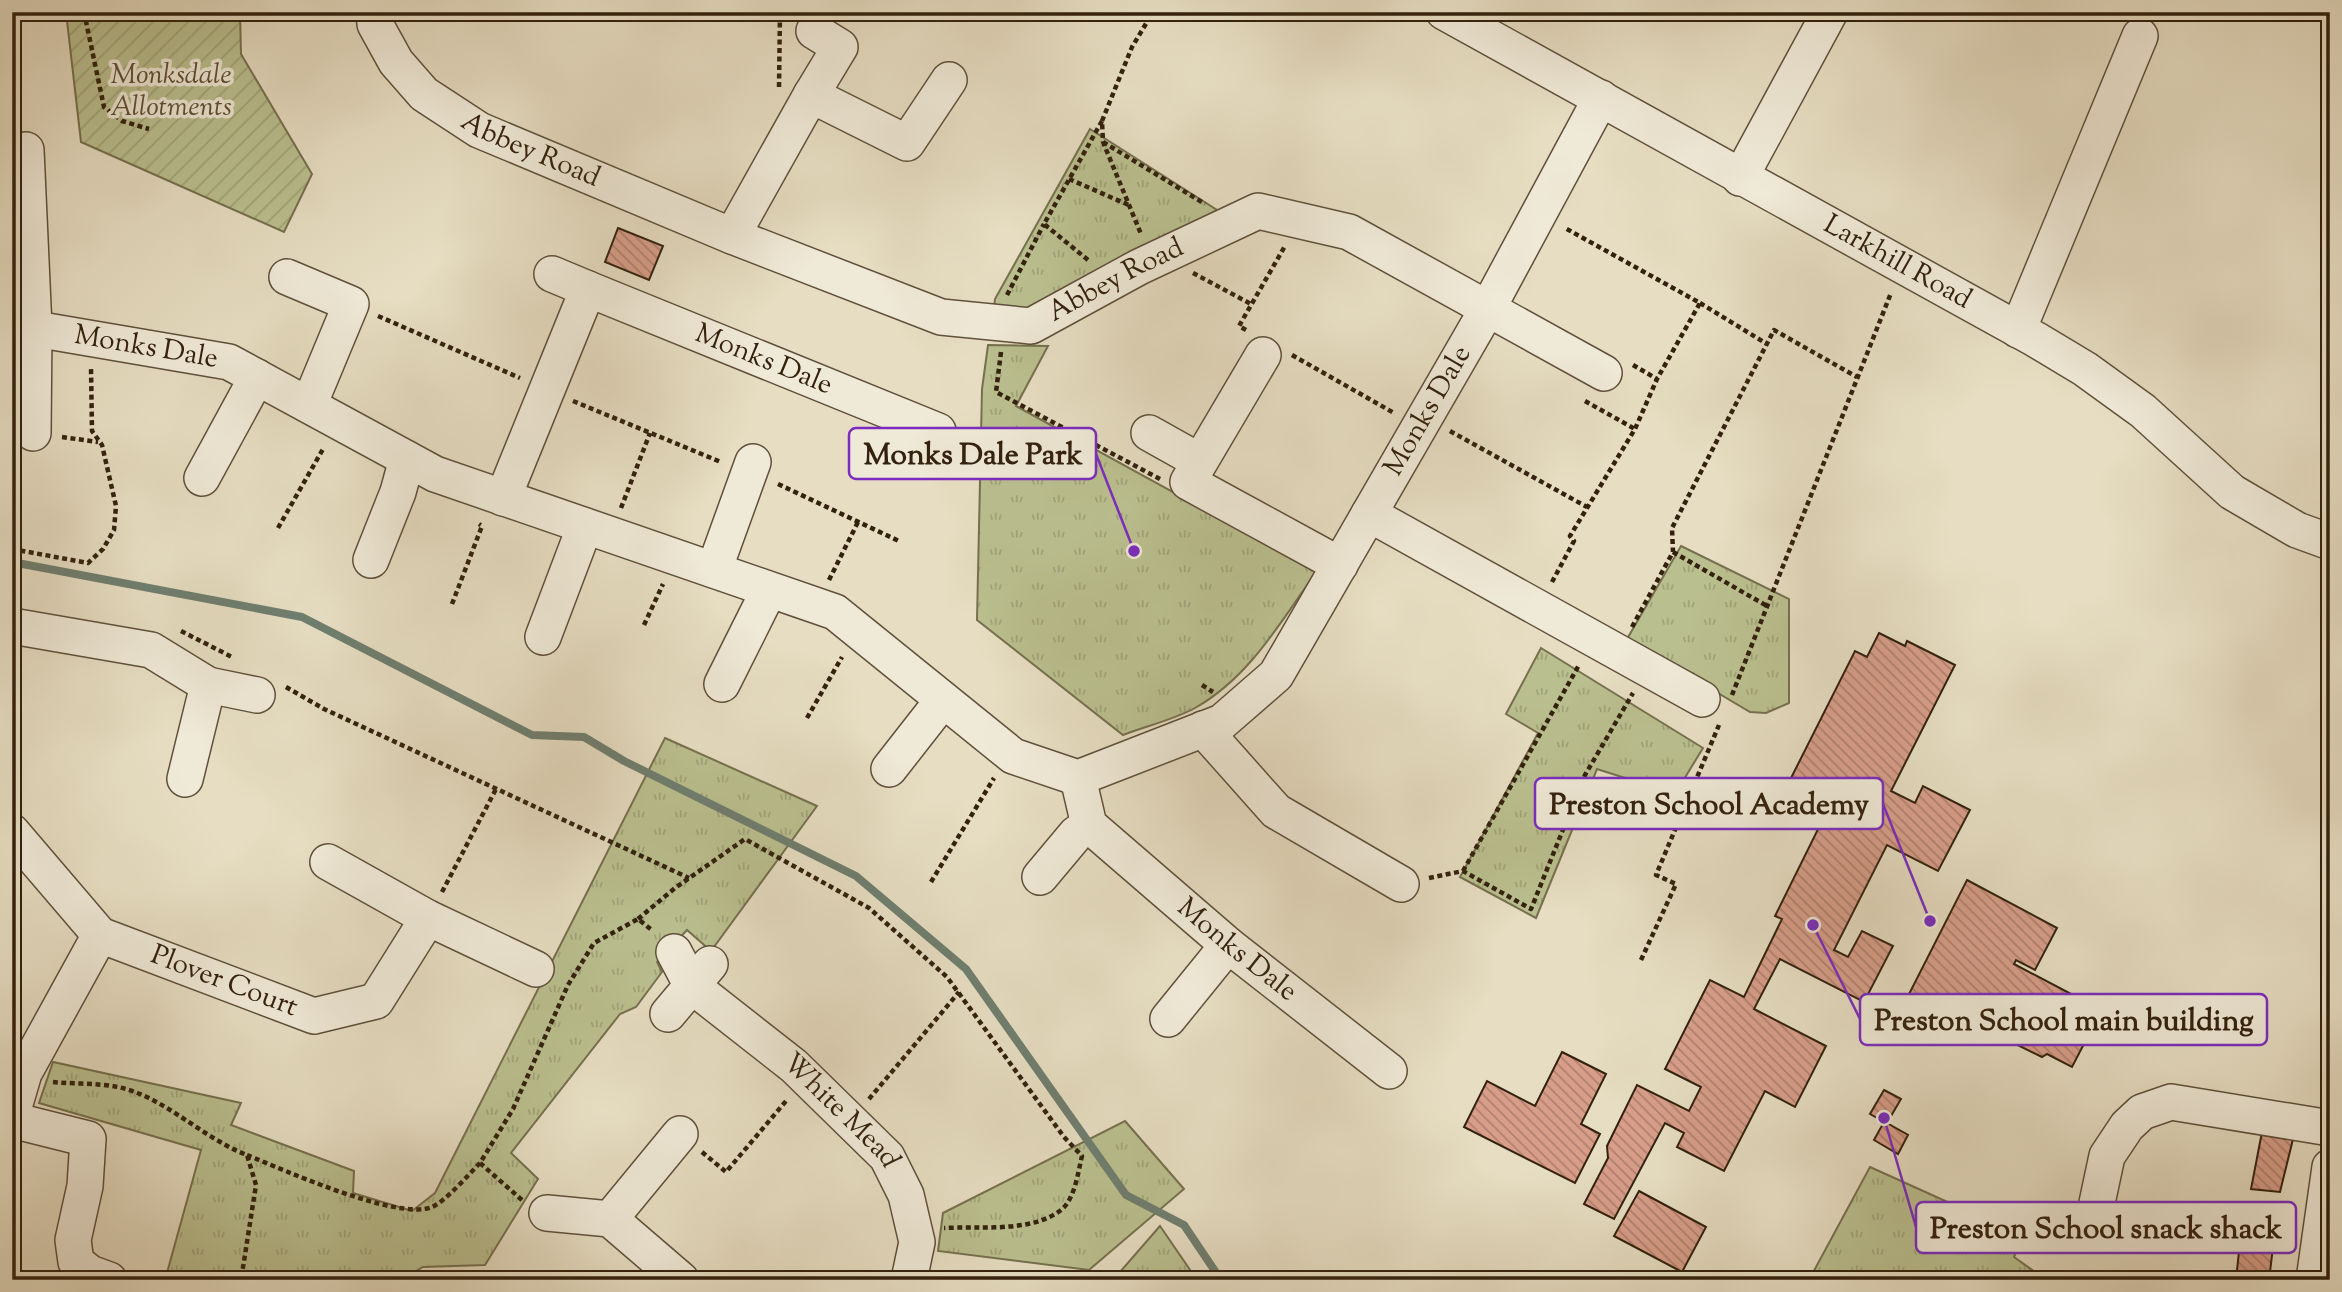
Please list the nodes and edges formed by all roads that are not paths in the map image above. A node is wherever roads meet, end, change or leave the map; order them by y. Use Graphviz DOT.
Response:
graph roads {
  1 [pos="374,12"];
  2 [pos="1444,12"];
  3 [pos="1830,12"];
  4 [pos="2140,36"];
  5 [pos="827,39"];
  6 [pos="949,80"];
  7 [pos="811,95"];
  8 [pos="1601,98"];
  9 [pos="26,150"];
  10 [pos="1740,178"];
  11 [pos="732,236"];
  12 [pos="552,274"];
  13 [pos="287,277"];
  14 [pos="588,289"];
  15 [pos="1488,308"];
  16 [pos="23,327"];
  17 [pos="2018,330"];
  18 [pos="1266,349"];
  19 [pos="1604,373"];
  20 [pos="257,377"];
  21 [pos="309,405"];
  22 [pos="938,431"];
  23 [pos="33,433"];
  24 [pos="1149,433"];
  25 [pos="407,459"];
  26 [pos="750,468"];
  27 [pos="1194,472"];
  28 [pos="202,478"];
  29 [pos="503,498"];
  30 [pos="1369,514"];
  31 [pos="598,530"];
  32 [pos="2330,542"];
  33 [pos="371,560"];
  34 [pos="1340,565"];
  35 [pos="714,570"];
  36 [pos="769,590"];
  37 [pos="12,626"];
  38 [pos="543,637"];
  39 [pos="722,684"];
  40 [pos="208,685"];
  41 [pos="257,695"];
  42 [pos="943,700"];
  43 [pos="1717,707"];
  44 [pos="1203,729"];
  45 [pos="889,769"];
  46 [pos="1078,778"];
  47 [pos="185,779"];
  48 [pos="1089,825"];
  49 [pos="14,836"];
  50 [pos="328,862"];
  51 [pos="1040,877"];
  52 [pos="1401,884"];
  53 [pos="428,918"];
  54 [pos="100,934"];
  55 [pos="1228,944"];
  56 [pos="674,952"];
  57 [pos="536,969"];
  58 [pos="701,975"];
  59 [pos="668,1014"];
  60 [pos="1168,1019"];
  61 [pos="1389,1072"];
  62 [pos="12,1114"];
  63 [pos="12,1120"];
  64 [pos="2330,1128"];
  65 [pos="680,1134"];
  66 [pos="2330,1167"];
  67 [pos="2097,1203"];
  68 [pos="547,1213"];
  69 [pos="610,1219"];
  70 [pos="108,1280"];
  71 [pos="681,1280"];
  72 [pos="909,1280"];
  73 [pos="2314,1280"];
  1 -- 11 [label="street, Abbey Road"];
  2 -- 8 [label="street, Larkhill Road"];
  3 -- 10 [label="street"];
  4 -- 17 [label="street"];
  5 -- 7 [label="street"];
  6 -- 7 [label="street"];
  7 -- 11 [label="street"];
  8 -- 10 [label="street, Larkhill Road"];
  8 -- 15 [label="street, Monks Dale"];
  9 -- 16 [label="street, Monks Dale"];
  10 -- 17 [label="street, Larkhill Road"];
  11 -- 15 [label="street, Abbey Road"];
  12 -- 14 [label="street, Monks Dale"];
  13 -- 21 [label="street"];
  14 -- 22 [label="street, Monks Dale"];
  14 -- 29 [label="street"];
  15 -- 19 [label="street"];
  15 -- 30 [label="street, Monks Dale"];
  16 -- 20 [label="street, Monks Dale"];
  16 -- 23 [label="street, Monks Dale"];
  17 -- 32 [label="street, Larkhill Road"];
  18 -- 27 [label="street"];
  20 -- 21 [label="street, Monks Dale"];
  20 -- 28 [label="street, Monks Dale"];
  21 -- 25 [label="street, Monks Dale"];
  24 -- 27 [label="street"];
  25 -- 29 [label="street, Monks Dale"];
  25 -- 33 [label="street"];
  26 -- 35 [label="street"];
  27 -- 34 [label="street"];
  29 -- 31 [label="street, Monks Dale"];
  30 -- 34 [label="street, Monks Dale"];
  30 -- 43 [label="street"];
  31 -- 35 [label="street, Monks Dale"];
  31 -- 38 [label="street"];
  34 -- 44 [label="street, Monks Dale"];
  35 -- 36 [label="street, Monks Dale"];
  36 -- 39 [label="street"];
  36 -- 42 [label="street, Monks Dale"];
  37 -- 40 [label="street"];
  40 -- 41 [label="street"];
  40 -- 47 [label="street"];
  42 -- 45 [label="street"];
  42 -- 46 [label="street, Monks Dale"];
  44 -- 46 [label="street, Monks Dale"];
  44 -- 52 [label="street"];
  46 -- 48 [label="street"];
  48 -- 51 [label="street"];
  48 -- 55 [label="street, Monks Dale"];
  49 -- 54 [label="street"];
  50 -- 53 [label="street"];
  53 -- 54 [label="street, Plover Court"];
  53 -- 57 [label="street"];
  54 -- 62 [label="street"];
  55 -- 60 [label="street"];
  55 -- 61 [label="street, Monks Dale"];
  56 -- 58 [label="street"];
  58 -- 59 [label="street"];
  58 -- 72 [label="street, White Mead"];
  63 -- 70 [label="street"];
  64 -- 67 [label="street"];
  65 -- 69 [label="street"];
  66 -- 73 [label="street"];
  68 -- 69 [label="street"];
  69 -- 71 [label="street"];
}
